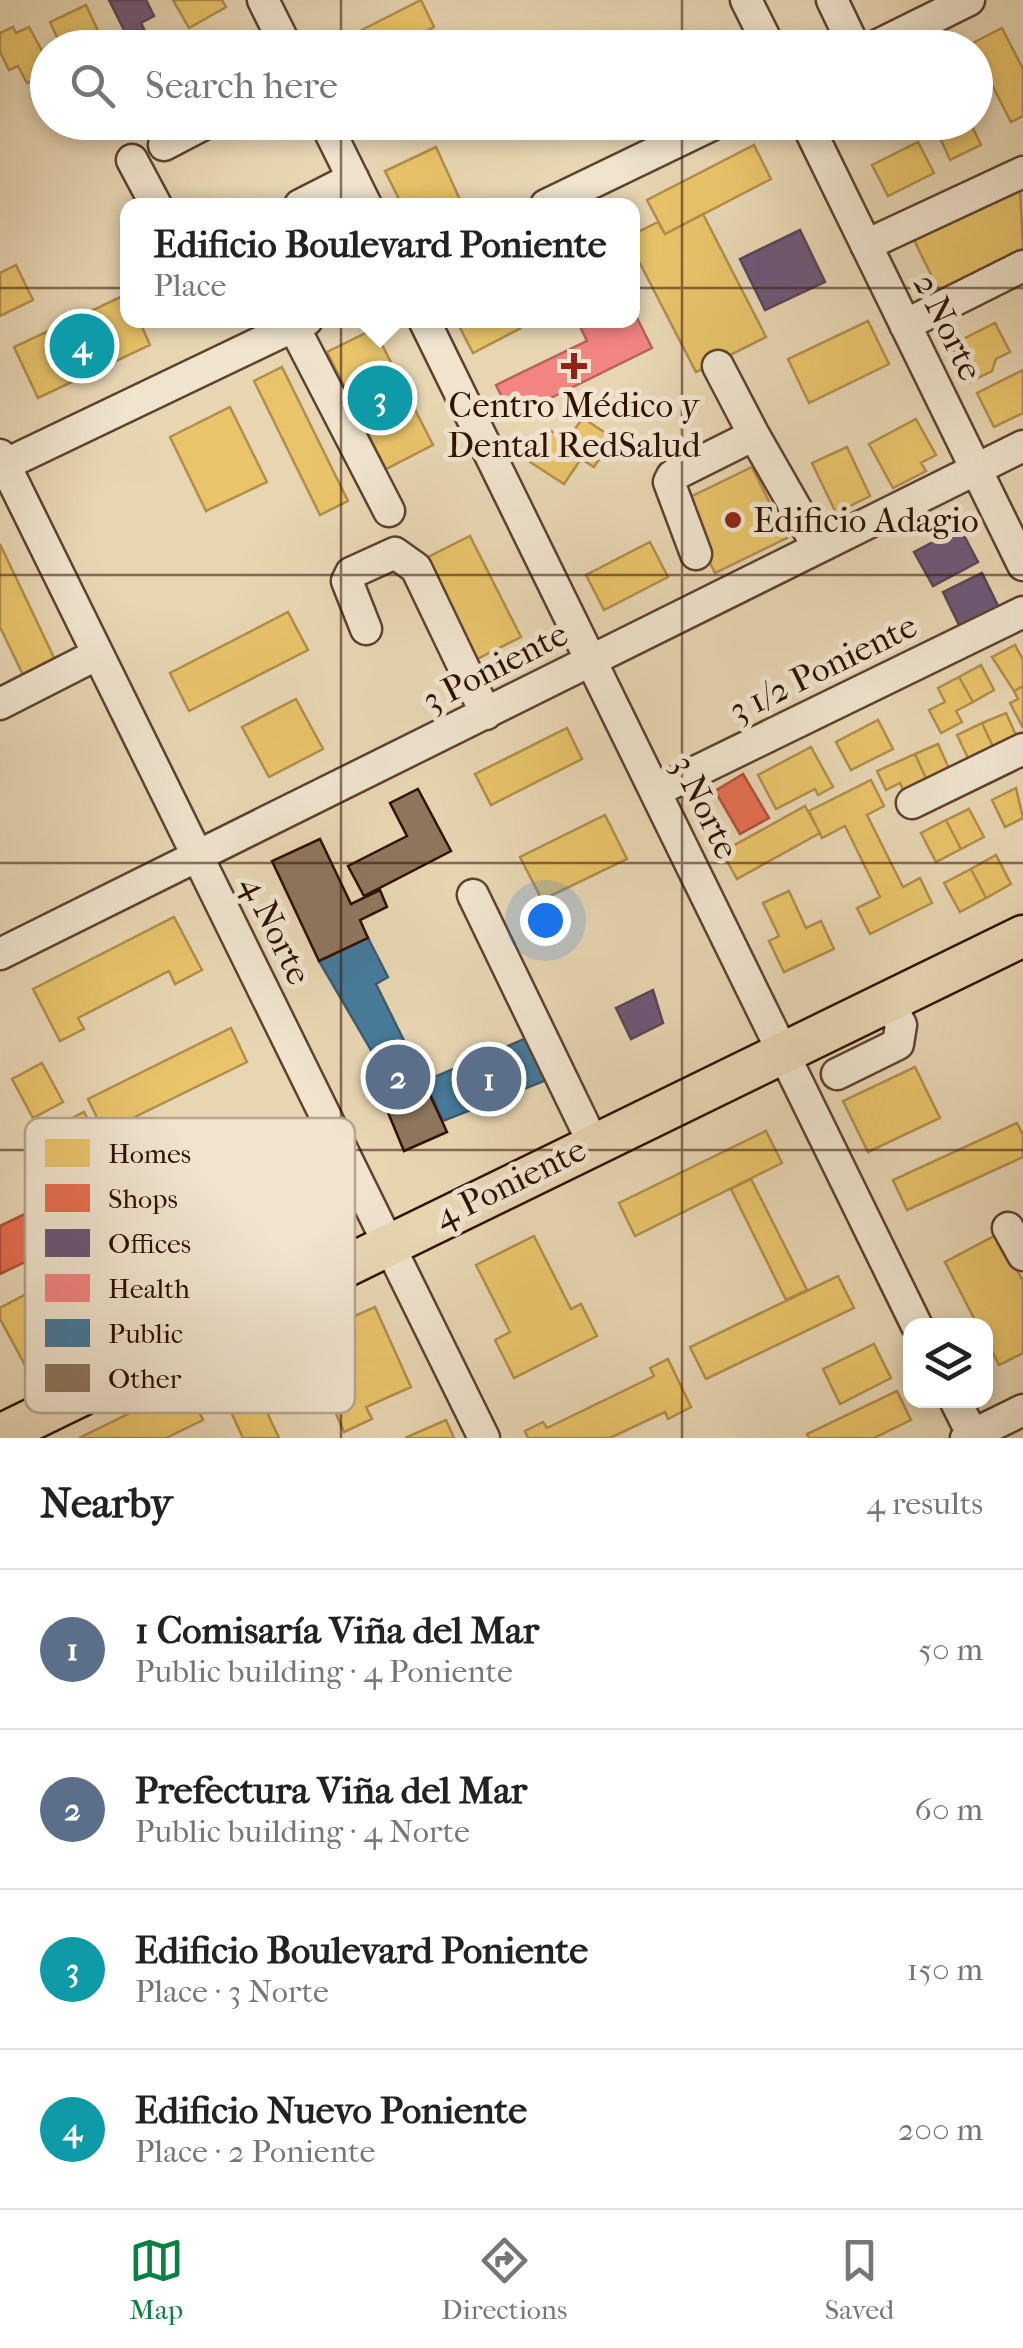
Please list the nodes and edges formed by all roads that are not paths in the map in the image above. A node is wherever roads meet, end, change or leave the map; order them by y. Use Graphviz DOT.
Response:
graph roads {
  1 [pos="263,0"];
  2 [pos="746,0"];
  3 [pos="832,0"];
  4 [pos="969,0"];
  5 [pos="278,30"];
  6 [pos="761,30"];
  7 [pos="846,30"];
  8 [pos="908,30"];
  9 [pos="174,140"];
  10 [pos="334,140"];
  11 [pos="681,140"];
  12 [pos="815,140"];
  13 [pos="164,145"];
  14 [pos="132,160"];
  15 [pos="1023,172"];
  16 [pos="360,192"];
  17 [pos="152,198"];
  18 [pos="334,198"];
  19 [pos="562,198"];
  20 [pos="866,246"];
  21 [pos="1023,266"];
  22 [pos="906,325"];
  23 [pos="292,328"];
  24 [pos="303,328"];
  25 [pos="428,328"];
  26 [pos="718,366"];
  27 [pos="754,435"];
  28 [pos="1023,446"];
  29 [pos="2,462"];
  30 [pos="976,469"];
  31 [pos="389,511"];
  32 [pos="818,547"];
  33 [pos="696,554"];
  34 [pos="1023,565"];
  35 [pos="1023,612"];
  36 [pos="366,630"];
  37 [pos="98,654"];
  38 [pos="592,660"];
  39 [pos="0,704"];
  40 [pos="486,714"];
  41 [pos="1023,749"];
  42 [pos="656,791"];
  43 [pos="912,803"];
  44 [pos="198,858"];
  45 [pos="474,895"];
  46 [pos="1023,936"];
  47 [pos="0,954"];
  48 [pos="889,1001"];
  49 [pos="781,1050"];
  50 [pos="838,1074"];
  51 [pos="326,1118"];
  52 [pos="593,1143"];
  53 [pos="355,1177"];
  54 [pos="1008,1228"];
  55 [pos="388,1244"];
  56 [pos="1023,1255"];
  57 [pos="355,1260"];
  58 [pos="914,1318"];
  59 [pos="958,1408"];
  60 [pos="1023,1410"];
  61 [pos="44,1413"];
  62 [pos="2,1434"];
  63 [pos="971,1437"];
  64 [pos="484,1438"];
  1 -- 5 [label="street"];
  2 -- 6 [label="street"];
  3 -- 7 [label="street"];
  4 -- 8 [label="street"];
  9 -- 13 [label="street"];
  10 -- 16 [label="street"];
  11 -- 19 [label="street"];
  12 -- 20 [label="street, 2 Norte"];
  14 -- 17 [label="street"];
  15 -- 20 [label="street"];
  16 -- 18 [label="street"];
  20 -- 22 [label="street, 2 Norte"];
  21 -- 22 [label="street"];
  22 -- 30 [label="street, 2 Norte"];
  23 -- 29 [label="street"];
  24 -- 31 [label="street"];
  25 -- 38 [label="street, 3 Norte"];
  26 -- 27 [label="street"];
  27 -- 32 [label="street"];
  27 -- 33 [label="street"];
  28 -- 30 [label="street, 3 Poniente"];
  29 -- 37 [label="street, 4 Norte"];
  30 -- 32 [label="street, 3 Poniente"];
  30 -- 34 [label="street, 2 Norte"];
  32 -- 38 [label="street, 3 Poniente"];
  35 -- 42 [label="street, 3 1/2 Poniente"];
  36 -- 40 [label="street"];
  37 -- 39 [label="street"];
  37 -- 44 [label="street, 4 Norte"];
  38 -- 40 [label="street, 3 Poniente"];
  38 -- 42 [label="street, 3 Norte"];
  40 -- 44 [label="street, 3 Poniente"];
  41 -- 43 [label="street"];
  42 -- 49 [label="street, 3 Norte"];
  44 -- 47 [label="street, 3 Poniente"];
  44 -- 51 [label="street, 4 Norte"];
  45 -- 52 [label="street"];
  46 -- 48 [label="main road, 4 Poniente"];
  48 -- 49 [label="main road, 4 Poniente"];
  48 -- 50 [label="street"];
  49 -- 52 [label="main road, 4 Poniente"];
  49 -- 58 [label="street, 3 Norte"];
  52 -- 55 [label="main road, 4 Poniente"];
  53 -- 55 [label="street, 4 Norte"];
  54 -- 56 [label="street"];
  55 -- 57 [label="main road, 4 Poniente"];
  55 -- 64 [label="street, 4 Norte"];
  59 -- 63 [label="street"];
  60 -- 63 [label="street"];
  61 -- 62 [label="main road, 4 Poniente"];
}
